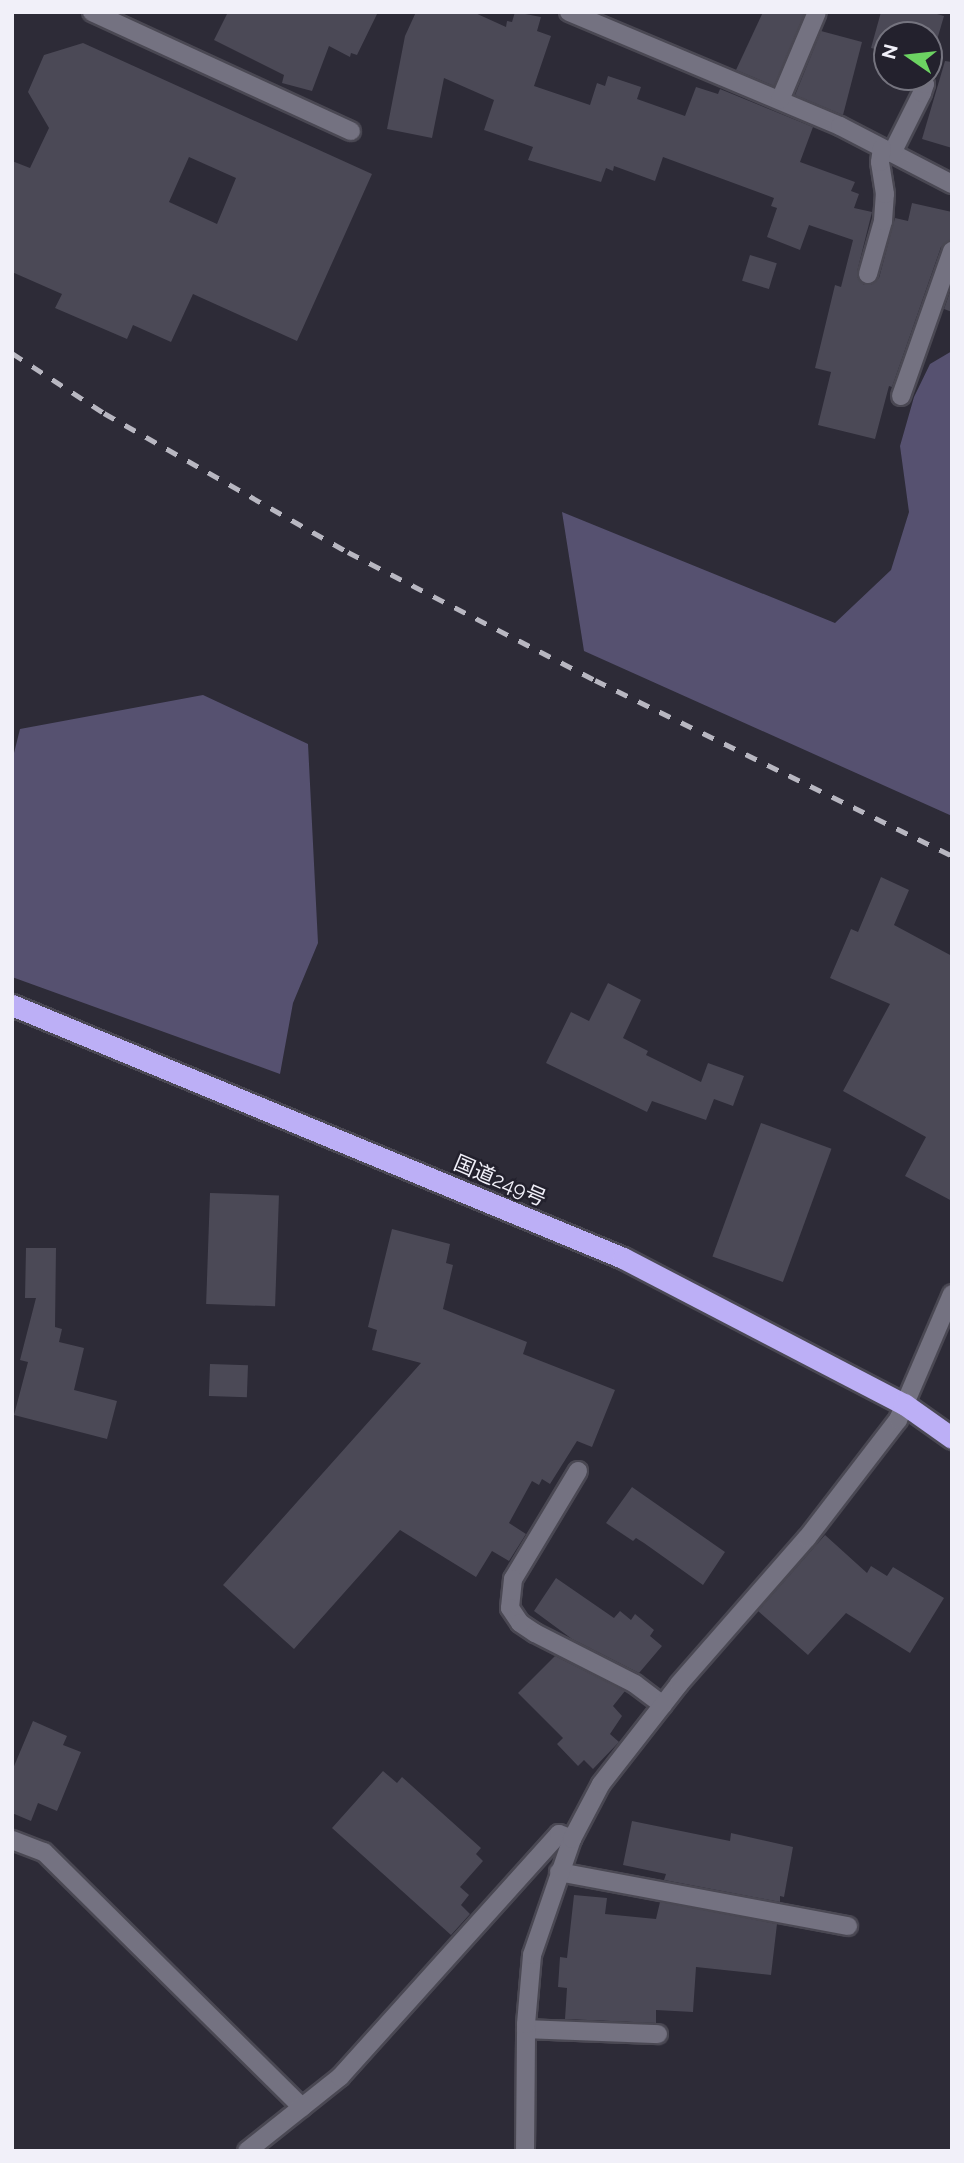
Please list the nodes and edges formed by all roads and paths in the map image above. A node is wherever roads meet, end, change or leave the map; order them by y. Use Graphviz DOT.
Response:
graph roads {
  1 [pos="92,12"];
  2 [pos="569,12"];
  3 [pos="817,12"];
  4 [pos="923,91"];
  5 [pos="780,100"];
  6 [pos="351,131"];
  7 [pos="887,150"];
  8 [pos="952,184"];
  9 [pos="952,251"];
  10 [pos="868,274"];
  11 [pos="901,396"];
  12 [pos="12,1004"];
  13 [pos="952,1294"];
  14 [pos="904,1404"];
  15 [pos="952,1438"];
  16 [pos="578,1471"];
  17 [pos="663,1705"];
  18 [pos="572,1839"];
  19 [pos="12,1840"];
  20 [pos="559,1872"];
  21 [pos="848,1926"];
  22 [pos="527,2029"];
  23 [pos="658,2034"];
  24 [pos="302,2107"];
  25 [pos="247,2151"];
  26 [pos="525,2151"];
  1 -- 6 [label="street"];
  2 -- 5 [label="street"];
  3 -- 5 [label="street"];
  4 -- 7 [label="street"];
  5 -- 7 [label="street"];
  7 -- 8 [label="street"];
  7 -- 10 [label="street"];
  9 -- 11 [label="street"];
  12 -- 14 [label="highway, 国道249号"];
  13 -- 14 [label="street"];
  14 -- 15 [label="highway, 国道249号"];
  14 -- 17 [label="street"];
  16 -- 17 [label="street"];
  17 -- 18 [label="street"];
  18 -- 20 [label="street"];
  18 -- 24 [label="street"];
  19 -- 24 [label="street"];
  20 -- 21 [label="street"];
  20 -- 22 [label="street"];
  22 -- 23 [label="street"];
  22 -- 26 [label="street"];
  24 -- 25 [label="street"];
}
